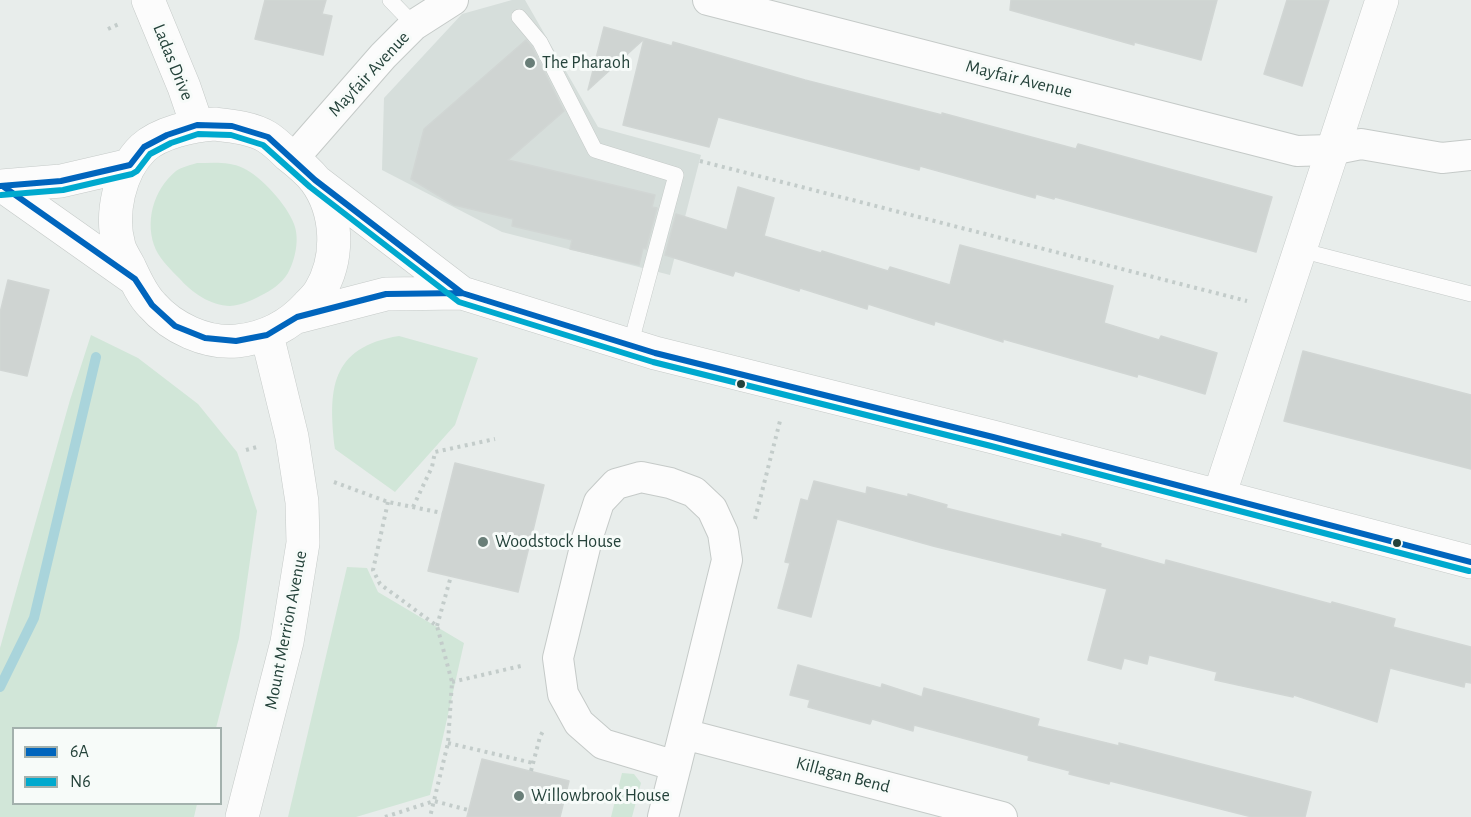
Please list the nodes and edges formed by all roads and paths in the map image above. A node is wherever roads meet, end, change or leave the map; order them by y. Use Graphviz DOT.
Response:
graph roads {
  1 [pos="148,0"];
  2 [pos="390,0"];
  3 [pos="453,0"];
  4 [pos="708,0"];
  5 [pos="1382,0"];
  6 [pos="519,17"];
  7 [pos="414,25"];
  8 [pos="196,125"];
  9 [pos="1331,150"];
  10 [pos="1471,155"];
  11 [pos="130,165"];
  12 [pos="304,169"];
  13 [pos="676,174"];
  14 [pos="2,187"];
  15 [pos="1300,250"];
  16 [pos="135,279"];
  17 [pos="462,293"];
  18 [pos="1471,294"];
  19 [pos="1280,310"];
  20 [pos="297,317"];
  21 [pos="267,335"];
  22 [pos="630,346"];
  23 [pos="495,439"];
  24 [pos="297,467"];
  25 [pos="1219,496"];
  26 [pos="388,502"];
  27 [pos="413,507"];
  28 [pos="442,513"];
  29 [pos="1471,562"];
  30 [pos="451,576"];
  31 [pos="437,626"];
  32 [pos="558,658"];
  33 [pos="452,682"];
  34 [pos="684,734"];
  35 [pos="540,737"];
  36 [pos="448,743"];
  37 [pos="533,763"];
  38 [pos="676,766"];
  39 [pos="531,771"];
  40 [pos="434,801"];
  41 [pos="468,810"];
  42 [pos="242,817"];
  43 [pos="385,817"];
  44 [pos="430,817"];
  45 [pos="663,817"];
  46 [pos="1002,817"];
  1 -- 8 [label="street, Ladas Drive"];
  2 -- 7 [label="lane"];
  3 -- 7 [label="street, Mayfair Avenue"];
  4 -- 9 [label="street, Mayfair Avenue"];
  5 -- 9 [label="street"];
  6 -- 13 [label="lane"];
  7 -- 12 [label="street, Mayfair Avenue"];
  8 -- 11 [label="street"];
  8 -- 12 [label="street"];
  9 -- 10 [label="street, Mayfair Avenue"];
  9 -- 15 [label="street"];
  11 -- 14 [label="street"];
  11 -- 16 [label="street"];
  12 -- 17 [label="street"];
  12 -- 20 [label="street"];
  13 -- 19 [label="path"];
  13 -- 22 [label="lane"];
  14 -- 16 [label="street"];
  15 -- 18 [label="lane"];
  15 -- 19 [label="street"];
  16 -- 21 [label="street"];
  17 -- 20 [label="street"];
  17 -- 22 [label="street"];
  19 -- 25 [label="street"];
  20 -- 21 [label="street"];
  21 -- 24 [label="street, Mount Merrion Avenue"];
  22 -- 25 [label="street"];
  23 -- 27 [label="path"];
  24 -- 26 [label="path"];
  24 -- 42 [label="street, Mount Merrion Avenue"];
  25 -- 29 [label="street"];
  26 -- 27 [label="path"];
  26 -- 31 [label="path"];
  27 -- 28 [label="path"];
  30 -- 31 [label="path"];
  31 -- 33 [label="path"];
  32 -- 33 [label="path"];
  32 -- 34 [label="street"];
  32 -- 38 [label="street"];
  33 -- 36 [label="path"];
  34 -- 38 [label="street"];
  34 -- 46 [label="street, Killagan Bend"];
  35 -- 37 [label="path"];
  36 -- 37 [label="path"];
  36 -- 40 [label="path"];
  37 -- 39 [label="path"];
  38 -- 45 [label="street"];
  40 -- 41 [label="path"];
  40 -- 43 [label="path"];
  40 -- 44 [label="path"];
}
